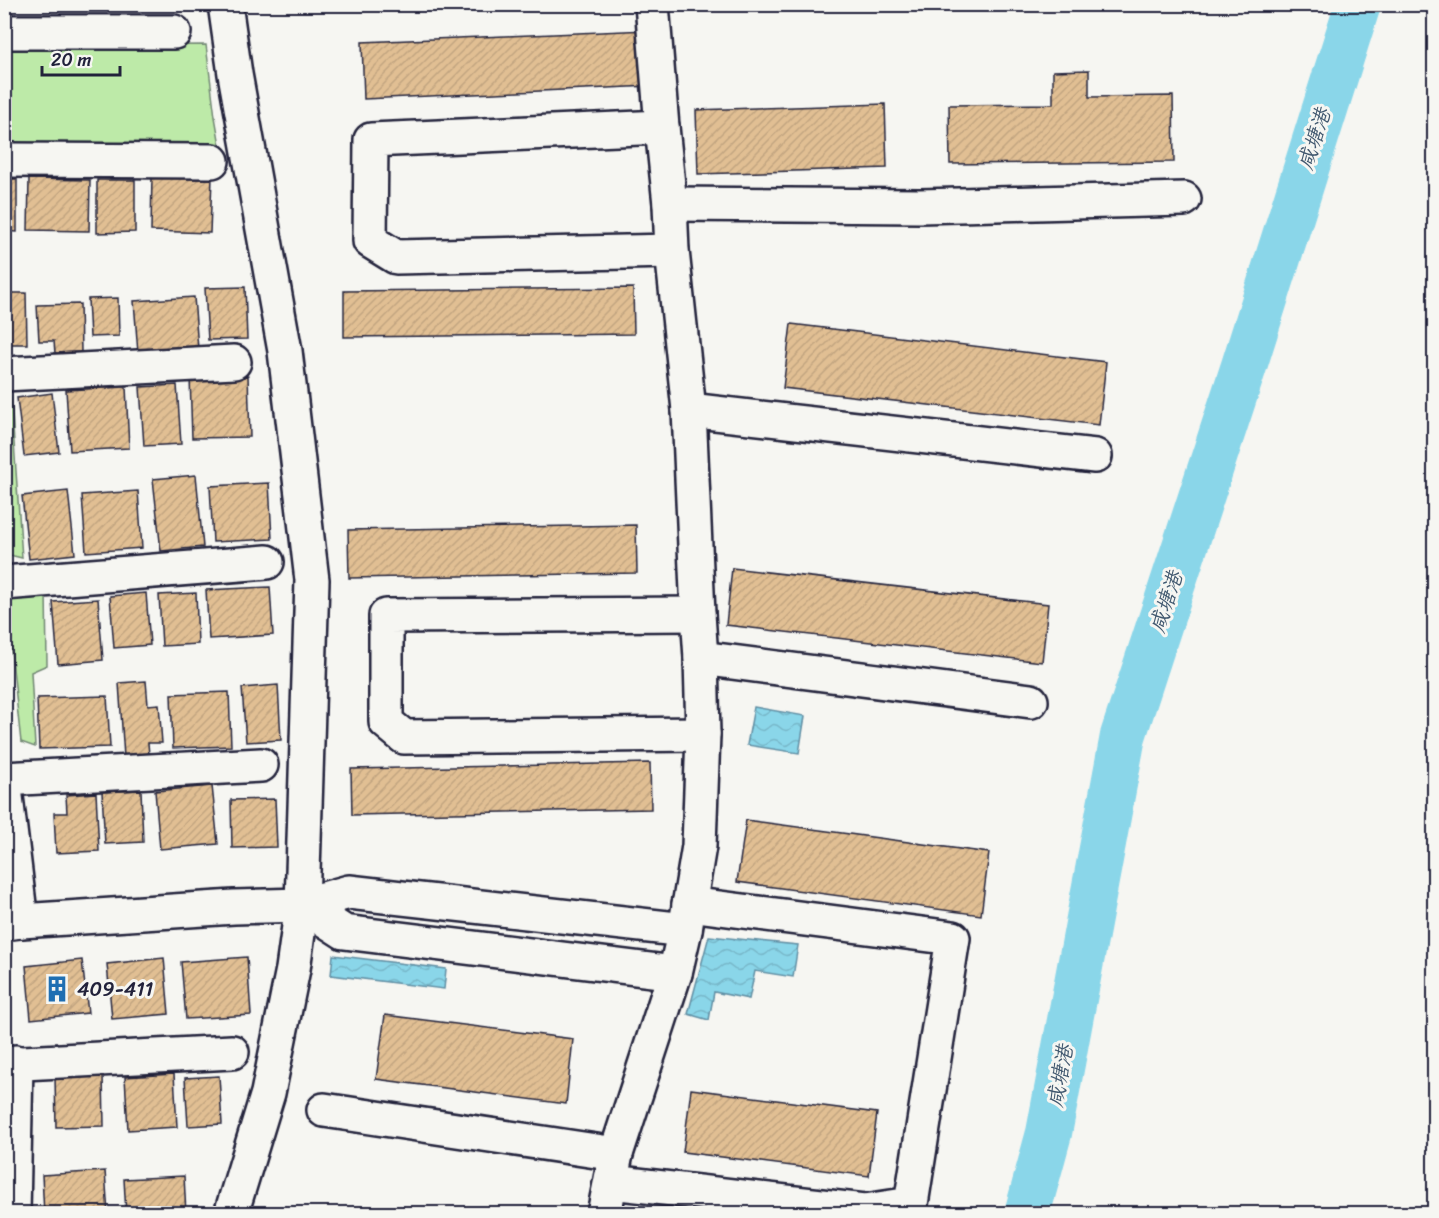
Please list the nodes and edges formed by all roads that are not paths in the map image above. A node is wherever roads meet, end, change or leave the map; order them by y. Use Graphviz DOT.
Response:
graph roads {
  1 [pos="225,4"];
  2 [pos="652,4"];
  3 [pos="4,32"];
  4 [pos="174,32"];
  5 [pos="662,127"];
  6 [pos="4,160"];
  7 [pos="212,161"];
  8 [pos="1184,199"];
  9 [pos="670,204"];
  10 [pos="672,251"];
  11 [pos="234,362"];
  12 [pos="4,374"];
  13 [pos="689,410"];
  14 [pos="1095,456"];
  15 [pos="267,562"];
  16 [pos="4,583"];
  17 [pos="698,614"];
  18 [pos="701,658"];
  19 [pos="1031,701"];
  20 [pos="703,734"];
  21 [pos="261,765"];
  22 [pos="4,779"];
  23 [pos="302,905"];
  24 [pos="687,917"];
  25 [pos="13,922"];
  26 [pos="675,973"];
  27 [pos="232,1052"];
  28 [pos="10,1063"];
  29 [pos="324,1110"];
  30 [pos="610,1183"];
  31 [pos="13,1214"];
  32 [pos="231,1214"];
  1 -- 23 [label="street"];
  2 -- 5 [label="street"];
  3 -- 4 [label="street"];
  5 -- 9 [label="street"];
  5 -- 10 [label="street"];
  6 -- 7 [label="street"];
  8 -- 9 [label="street"];
  9 -- 10 [label="street"];
  10 -- 13 [label="street"];
  11 -- 12 [label="street"];
  13 -- 14 [label="street"];
  13 -- 17 [label="street"];
  15 -- 16 [label="street"];
  17 -- 18 [label="street"];
  17 -- 20 [label="street"];
  18 -- 19 [label="street"];
  18 -- 20 [label="street"];
  20 -- 24 [label="street"];
  21 -- 22 [label="street"];
  22 -- 25 [label="street"];
  23 -- 24 [label="street"];
  23 -- 25 [label="street"];
  23 -- 26 [label="street"];
  23 -- 32 [label="street"];
  24 -- 26 [label="street"];
  24 -- 30 [label="street"];
  26 -- 30 [label="street"];
  27 -- 28 [label="street"];
  28 -- 31 [label="street"];
  29 -- 30 [label="street"];
}
